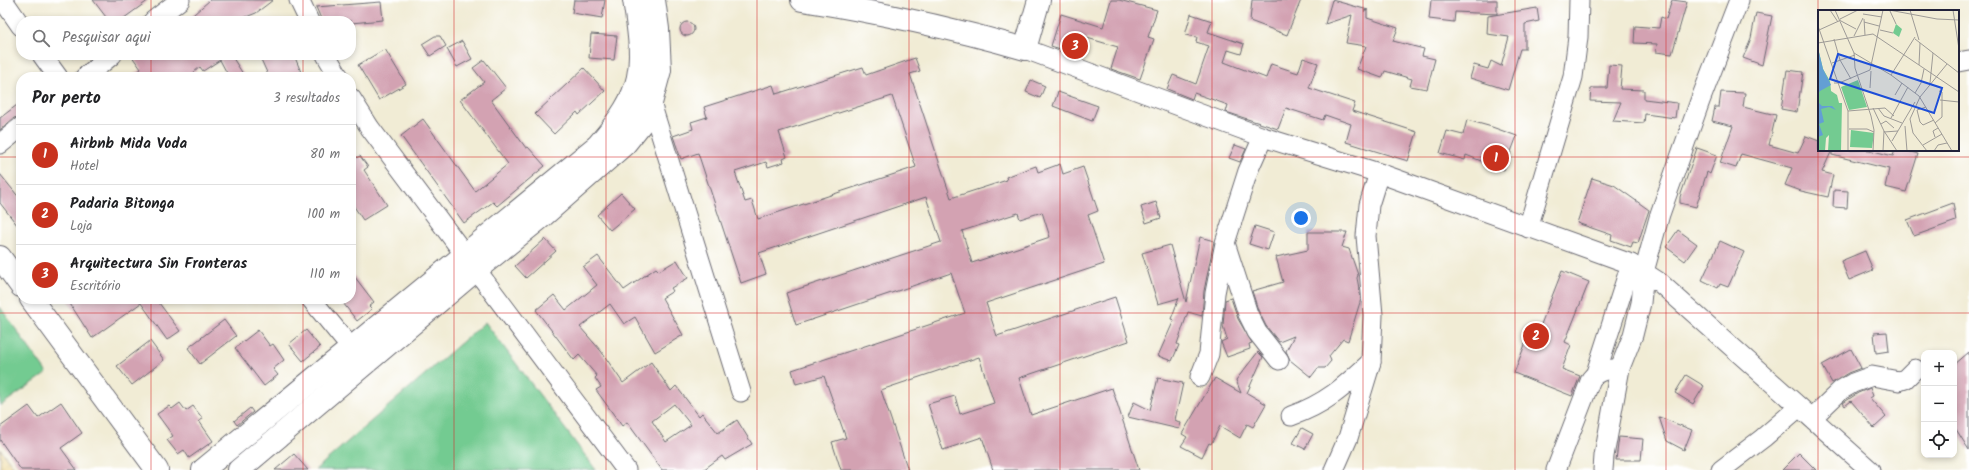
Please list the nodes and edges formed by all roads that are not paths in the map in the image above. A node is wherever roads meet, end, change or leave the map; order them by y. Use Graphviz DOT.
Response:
graph roads {
  1 [pos="3,0"];
  2 [pos="180,0"];
  3 [pos="299,0"];
  4 [pos="634,0"];
  5 [pos="654,0"];
  6 [pos="802,0"];
  7 [pos="1039,0"];
  8 [pos="1579,0"];
  9 [pos="1736,3"];
  10 [pos="159,16"];
  11 [pos="307,16"];
  12 [pos="16,19"];
  13 [pos="1025,49"];
  14 [pos="46,60"];
  15 [pos="106,60"];
  16 [pos="329,60"];
  17 [pos="1969,60"];
  18 [pos="1959,62"];
  19 [pos="54,72"];
  20 [pos="91,72"];
  21 [pos="336,72"];
  22 [pos="651,103"];
  23 [pos="356,106"];
  24 [pos="16,131"];
  25 [pos="1264,138"];
  26 [pos="0,144"];
  27 [pos="1379,173"];
  28 [pos="1528,228"];
  29 [pos="1225,243"];
  30 [pos="0,258"];
  31 [pos="470,263"];
  32 [pos="1637,268"];
  33 [pos="16,279"];
  34 [pos="35,304"];
  35 [pos="315,304"];
  36 [pos="351,348"];
  37 [pos="1279,360"];
  38 [pos="1372,362"];
  39 [pos="1620,368"];
  40 [pos="1916,369"];
  41 [pos="1596,373"];
  42 [pos="1200,377"];
  43 [pos="741,392"];
  44 [pos="1805,412"];
  45 [pos="1291,416"];
  46 [pos="157,470"];
  47 [pos="203,470"];
  48 [pos="239,470"];
  49 [pos="626,470"];
  50 [pos="1334,470"];
  51 [pos="1556,470"];
  52 [pos="1603,470"];
  53 [pos="1721,470"];
  54 [pos="1870,470"];
  1 -- 12 [label="street"];
  2 -- 10 [label="street"];
  3 -- 11 [label="street"];
  4 -- 31 [label="street"];
  5 -- 22 [label="street"];
  6 -- 13 [label="street"];
  7 -- 13 [label="street"];
  8 -- 28 [label="street"];
  9 -- 32 [label="street"];
  13 -- 25 [label="street"];
  14 -- 19 [label="street"];
  15 -- 20 [label="street"];
  16 -- 21 [label="street"];
  17 -- 18 [label="street"];
  22 -- 31 [label="street"];
  22 -- 43 [label="street"];
  23 -- 31 [label="street"];
  24 -- 26 [label="street"];
  25 -- 27 [label="street"];
  25 -- 29 [label="street"];
  27 -- 28 [label="street"];
  27 -- 38 [label="street"];
  28 -- 32 [label="street"];
  29 -- 37 [label="street"];
  29 -- 42 [label="street"];
  30 -- 33 [label="street"];
  31 -- 36 [label="street"];
  31 -- 48 [label="street"];
  31 -- 49 [label="street"];
  32 -- 39 [label="street"];
  32 -- 41 [label="street"];
  32 -- 44 [label="street"];
  34 -- 46 [label="street"];
  35 -- 36 [label="street"];
  36 -- 47 [label="street"];
  38 -- 45 [label="street"];
  38 -- 50 [label="street"];
  39 -- 41 [label="street"];
  39 -- 52 [label="street"];
  40 -- 44 [label="street"];
  41 -- 51 [label="street"];
  44 -- 53 [label="street"];
  44 -- 54 [label="street"];
}
